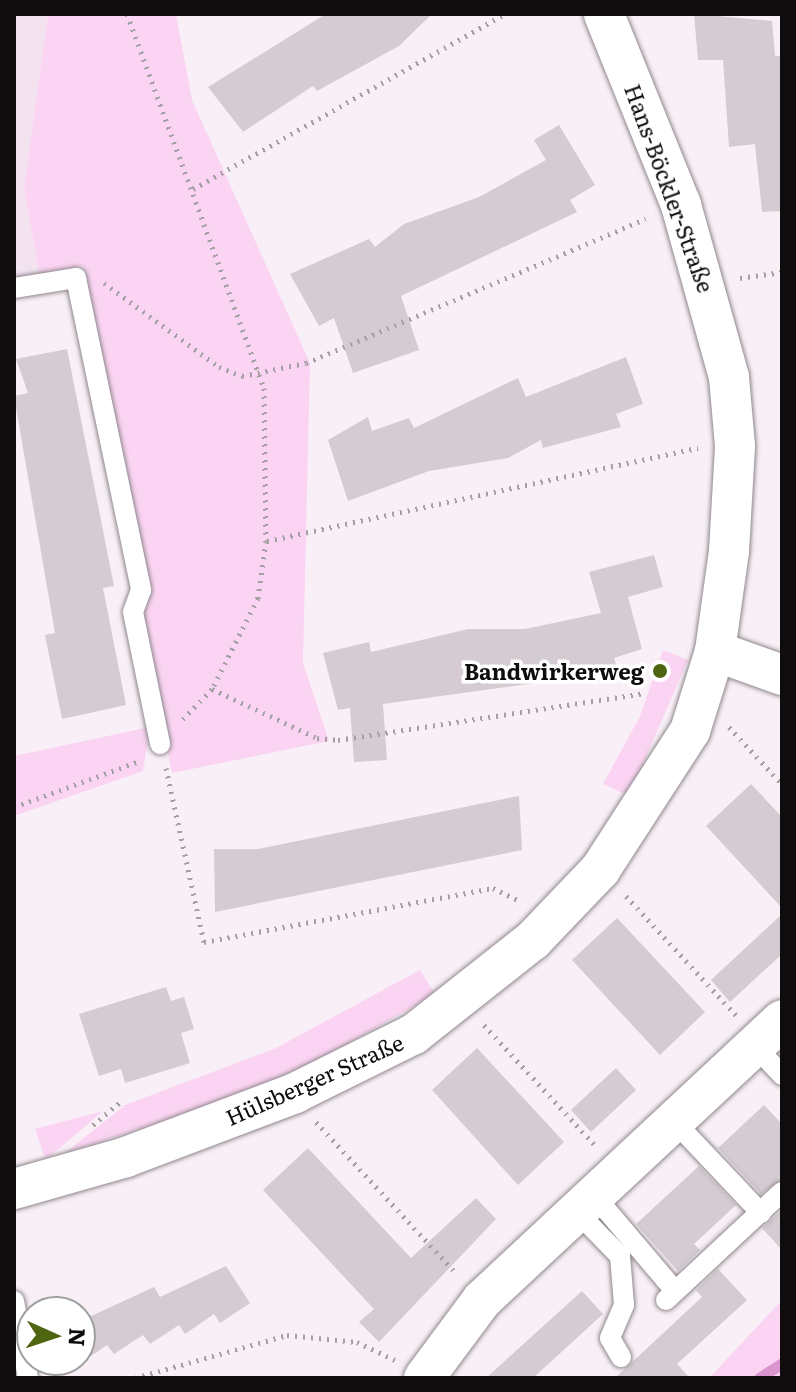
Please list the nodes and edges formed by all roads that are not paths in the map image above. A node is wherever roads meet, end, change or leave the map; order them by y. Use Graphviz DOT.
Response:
graph roads {
  1 [pos="604,14"];
  2 [pos="14,288"];
  3 [pos="715,651"];
  4 [pos="782,675"];
  5 [pos="160,744"];
  6 [pos="768,1033"];
  7 [pos="782,1075"];
  8 [pos="673,1120"];
  9 [pos="14,1189"];
  10 [pos="782,1192"];
  11 [pos="583,1201"];
  12 [pos="761,1213"];
  13 [pos="14,1301"];
  14 [pos="621,1357"];
  15 [pos="412,1371"];
  16 [pos="28,1378"];
  1 -- 3 [label="street, Hans-Böckler-Straße"];
  2 -- 5 [label="lane"];
  3 -- 4 [label="street"];
  3 -- 9 [label="street, Hülsberger Straße"];
  6 -- 7 [label="lane"];
  6 -- 8 [label="street"];
  8 -- 11 [label="street"];
  8 -- 12 [label="lane"];
  10 -- 12 [label="lane"];
  11 -- 12 [label="lane"];
  11 -- 14 [label="lane"];
  11 -- 15 [label="street"];
  13 -- 16 [label="lane"];
}
